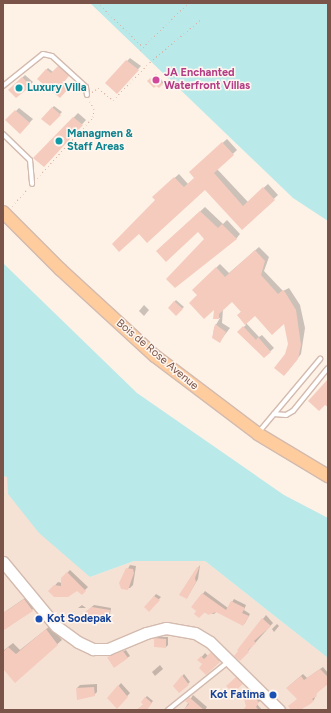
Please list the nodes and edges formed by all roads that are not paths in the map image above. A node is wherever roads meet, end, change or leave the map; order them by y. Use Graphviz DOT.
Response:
graph roads {
  1 [pos="3,86"];
  2 [pos="87,95"];
  3 [pos="3,134"];
  4 [pos="32,184"];
  5 [pos="4,213"];
  6 [pos="320,359"];
  7 [pos="328,368"];
  8 [pos="274,414"];
  9 [pos="258,434"];
  10 [pos="326,473"];
  11 [pos="3,562"];
  12 [pos="230,660"];
  13 [pos="168,710"];
  14 [pos="279,710"];
  1 -- 2 [label="lane"];
  3 -- 4 [label="lane"];
  5 -- 9 [label="main road, Bois de Rose Avenue"];
  6 -- 8 [label="lane"];
  7 -- 8 [label="lane"];
  8 -- 9 [label="lane"];
  9 -- 10 [label="main road, Bois de Rose Avenue"];
  11 -- 12 [label="main road"];
  12 -- 13 [label="lane"];
  12 -- 14 [label="main road"];
}
